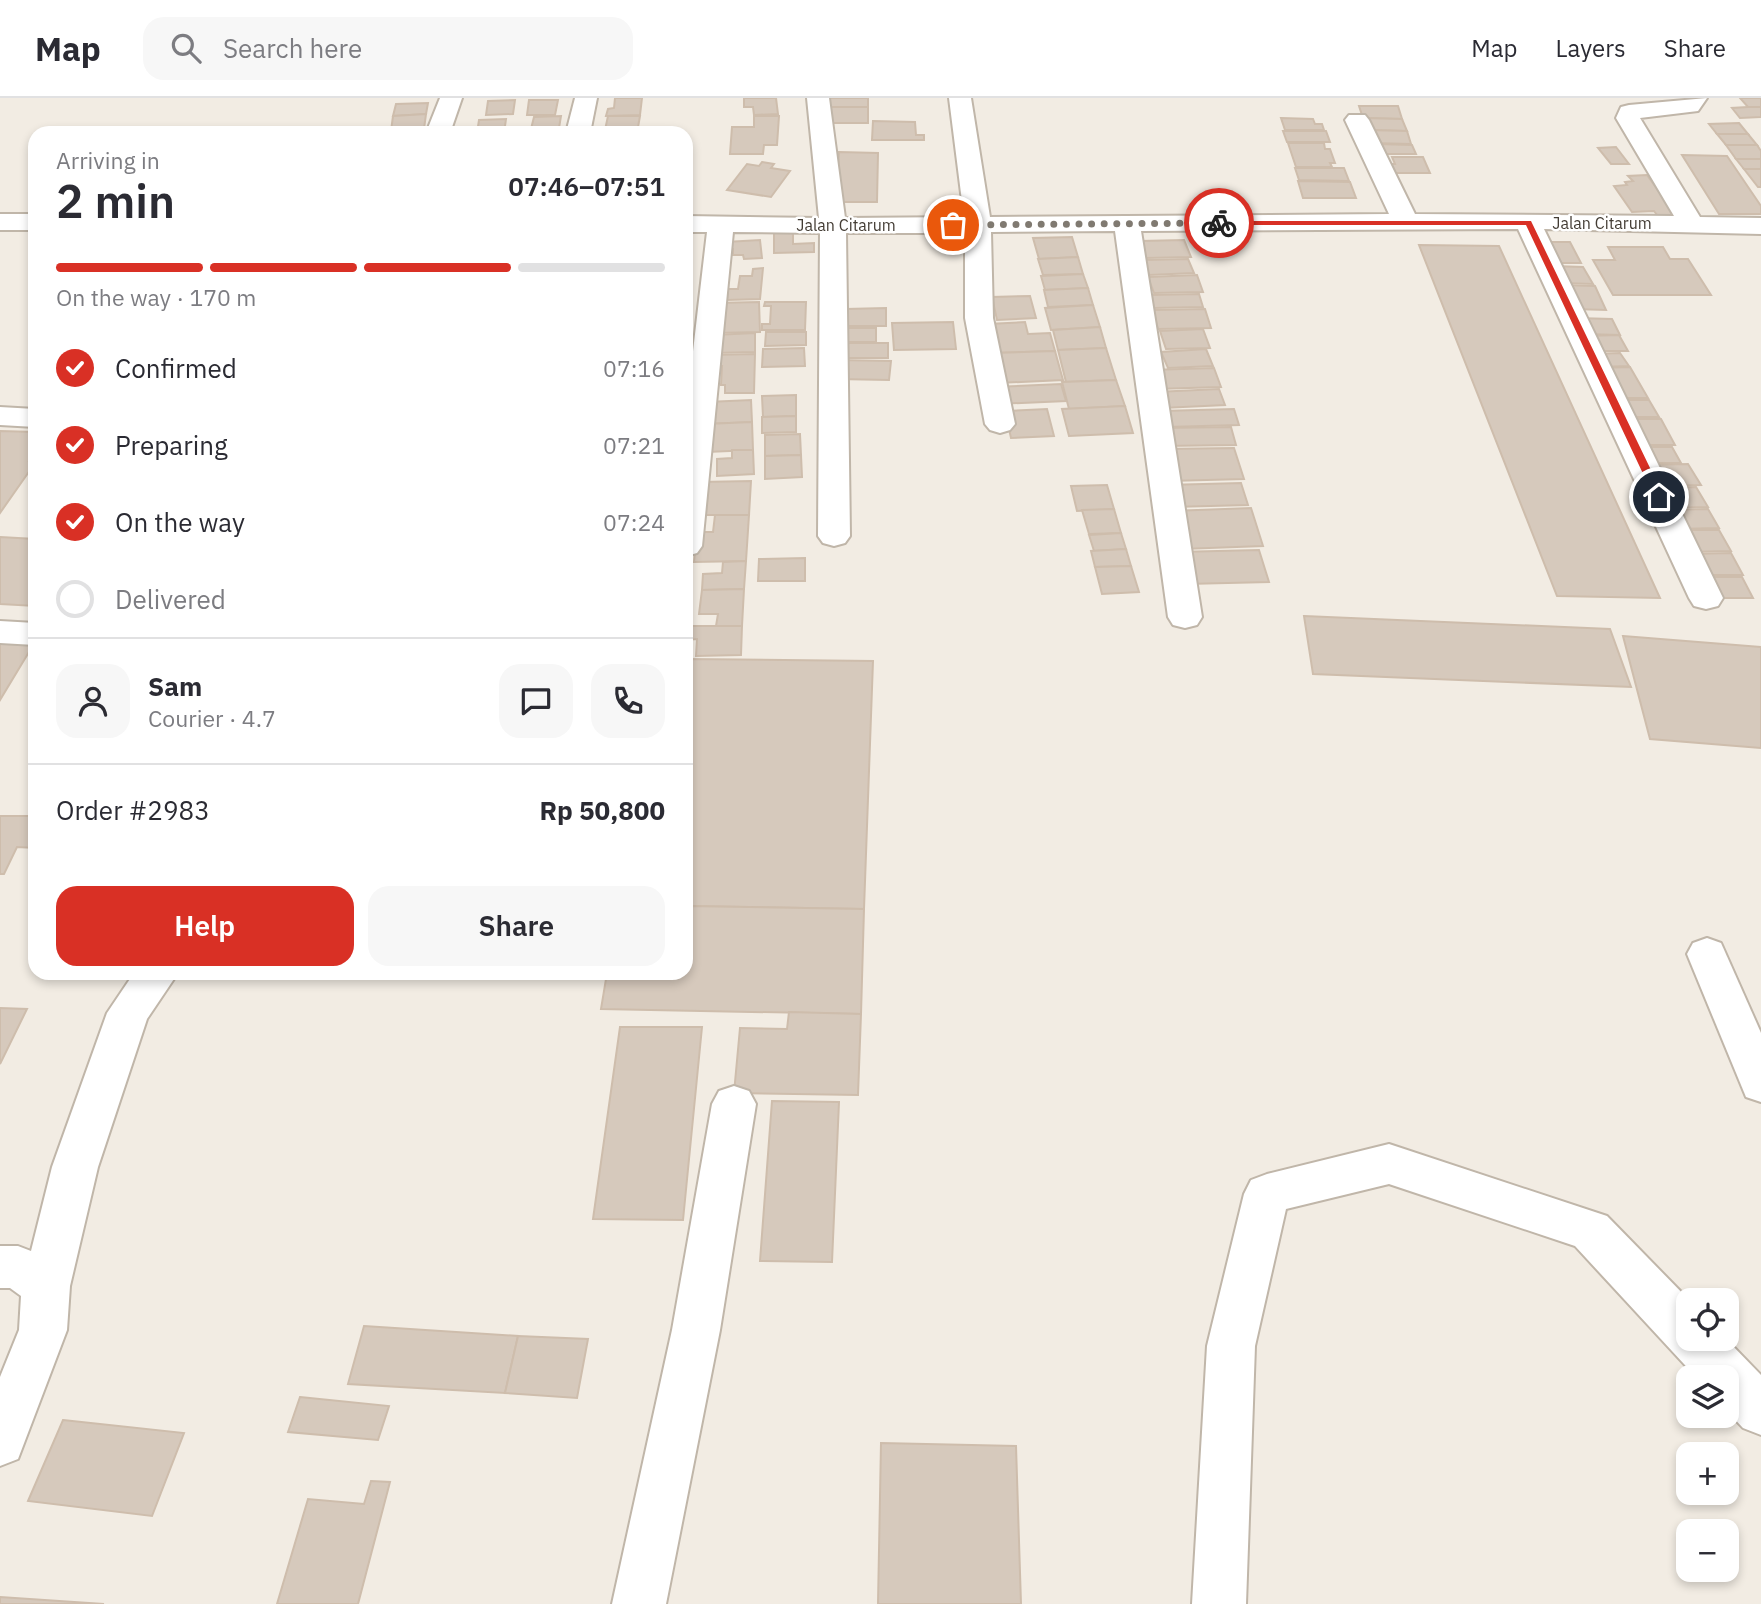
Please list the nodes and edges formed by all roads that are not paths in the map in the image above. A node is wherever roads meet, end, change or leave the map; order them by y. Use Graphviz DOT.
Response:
graph roads {
  1 [pos="451,98"];
  2 [pos="586,98"];
  3 [pos="818,98"];
  4 [pos="960,98"];
  5 [pos="1696,98"];
  6 [pos="1357,120"];
  7 [pos="441,126"];
  8 [pos="580,126"];
  9 [pos="0,222"];
  10 [pos="28,222"];
  11 [pos="1406,222"];
  12 [pos="1528,222"];
  13 [pos="1691,223"];
  14 [pos="693,224"];
  15 [pos="1127,224"];
  16 [pos="721,225"];
  17 [pos="832,225"];
  18 [pos="974,225"];
  19 [pos="1761,226"];
  20 [pos="0,416"];
  21 [pos="28,418"];
  22 [pos="1000,424"];
  23 [pos="693,482"];
  24 [pos="834,536"];
  25 [pos="1706,597"];
  26 [pos="1185,617"];
  27 [pos="0,632"];
  28 [pos="28,634"];
  29 [pos="1707,954"];
  30 [pos="152,980"];
  31 [pos="1761,1084"];
  32 [pos="734,1104"];
  33 [pos="0,1267"];
  34 [pos="46,1286"];
  35 [pos="1676,1320"];
  36 [pos="1704,1351"];
  37 [pos="1761,1411"];
  38 [pos="0,1441"];
  39 [pos="639,1604"];
  40 [pos="1219,1604"];
  1 -- 7 [label="street"];
  2 -- 8 [label="street"];
  3 -- 17 [label="street"];
  4 -- 18 [label="street"];
  5 -- 13 [label="street"];
  6 -- 11 [label="street"];
  9 -- 10 [label="street"];
  11 -- 12 [label="street, Jalan Citarum"];
  11 -- 15 [label="street, Jalan Citarum"];
  12 -- 13 [label="street, Jalan Citarum"];
  12 -- 25 [label="street"];
  13 -- 19 [label="street, Jalan Citarum"];
  14 -- 16 [label="street, Jalan Citarum"];
  15 -- 18 [label="street, Jalan Citarum"];
  15 -- 26 [label="street"];
  16 -- 17 [label="street, Jalan Citarum"];
  16 -- 23 [label="street"];
  17 -- 18 [label="street, Jalan Citarum"];
  17 -- 24 [label="street"];
  18 -- 22 [label="street"];
  20 -- 21 [label="street"];
  27 -- 28 [label="street"];
  29 -- 31 [label="street"];
  30 -- 34 [label="street"];
  32 -- 39 [label="street"];
  33 -- 34 [label="street"];
  34 -- 38 [label="street"];
  35 -- 40 [label="street"];
  36 -- 37 [label="street"];
}
